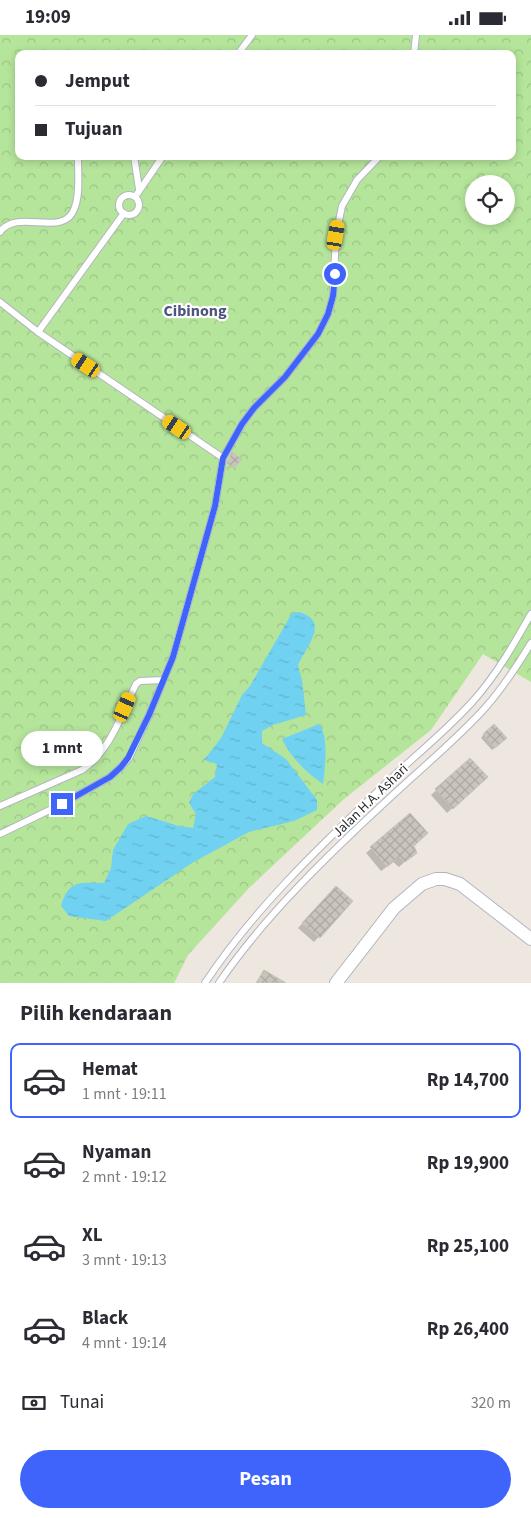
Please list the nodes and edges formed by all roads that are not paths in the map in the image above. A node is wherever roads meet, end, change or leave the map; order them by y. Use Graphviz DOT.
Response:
graph roads {
  1 [pos="252,35"];
  2 [pos="416,35"];
  3 [pos="241,50"];
  4 [pos="414,50"];
  5 [pos="78,160"];
  6 [pos="135,160"];
  7 [pos="160,160"];
  8 [pos="376,160"];
  9 [pos="139,189"];
  10 [pos="135,197"];
  11 [pos="124,213"];
  12 [pos="0,231"];
  13 [pos="0,302"];
  14 [pos="38,332"];
  15 [pos="223,458"];
  16 [pos="531,614"];
  17 [pos="531,643"];
  18 [pos="163,680"];
  19 [pos="475,699"];
  20 [pos="485,708"];
  21 [pos="0,807"];
  22 [pos="0,834"];
  23 [pos="302,867"];
  24 [pos="311,875"];
  25 [pos="531,939"];
  26 [pos="205,983"];
  27 [pos="219,983"];
  28 [pos="336,983"];
  1 -- 3 [label="lane"];
  2 -- 4 [label="lane"];
  5 -- 12 [label="lane"];
  6 -- 9 [label="lane"];
  7 -- 9 [label="lane"];
  8 -- 15 [label="lane"];
  9 -- 10 [label="lane"];
  10 -- 11 [label="lane"];
  10 -- 11 [label="lane"];
  11 -- 14 [label="lane"];
  13 -- 14 [label="lane"];
  14 -- 15 [label="lane"];
  15 -- 18 [label="lane"];
  16 -- 19 [label="lane, Jalan H.A. Ashari"];
  17 -- 20 [label="lane, Jalan H.A. Ashari"];
  18 -- 21 [label="lane"];
  18 -- 22 [label="lane"];
  19 -- 20 [label="lane"];
  19 -- 23 [label="lane, Jalan H.A. Ashari"];
  20 -- 24 [label="lane, Jalan H.A. Ashari"];
  23 -- 24 [label="lane"];
  23 -- 26 [label="lane, Jalan H.A. Ashari"];
  24 -- 27 [label="lane, Jalan H.A. Ashari"];
  25 -- 28 [label="street"];
}
